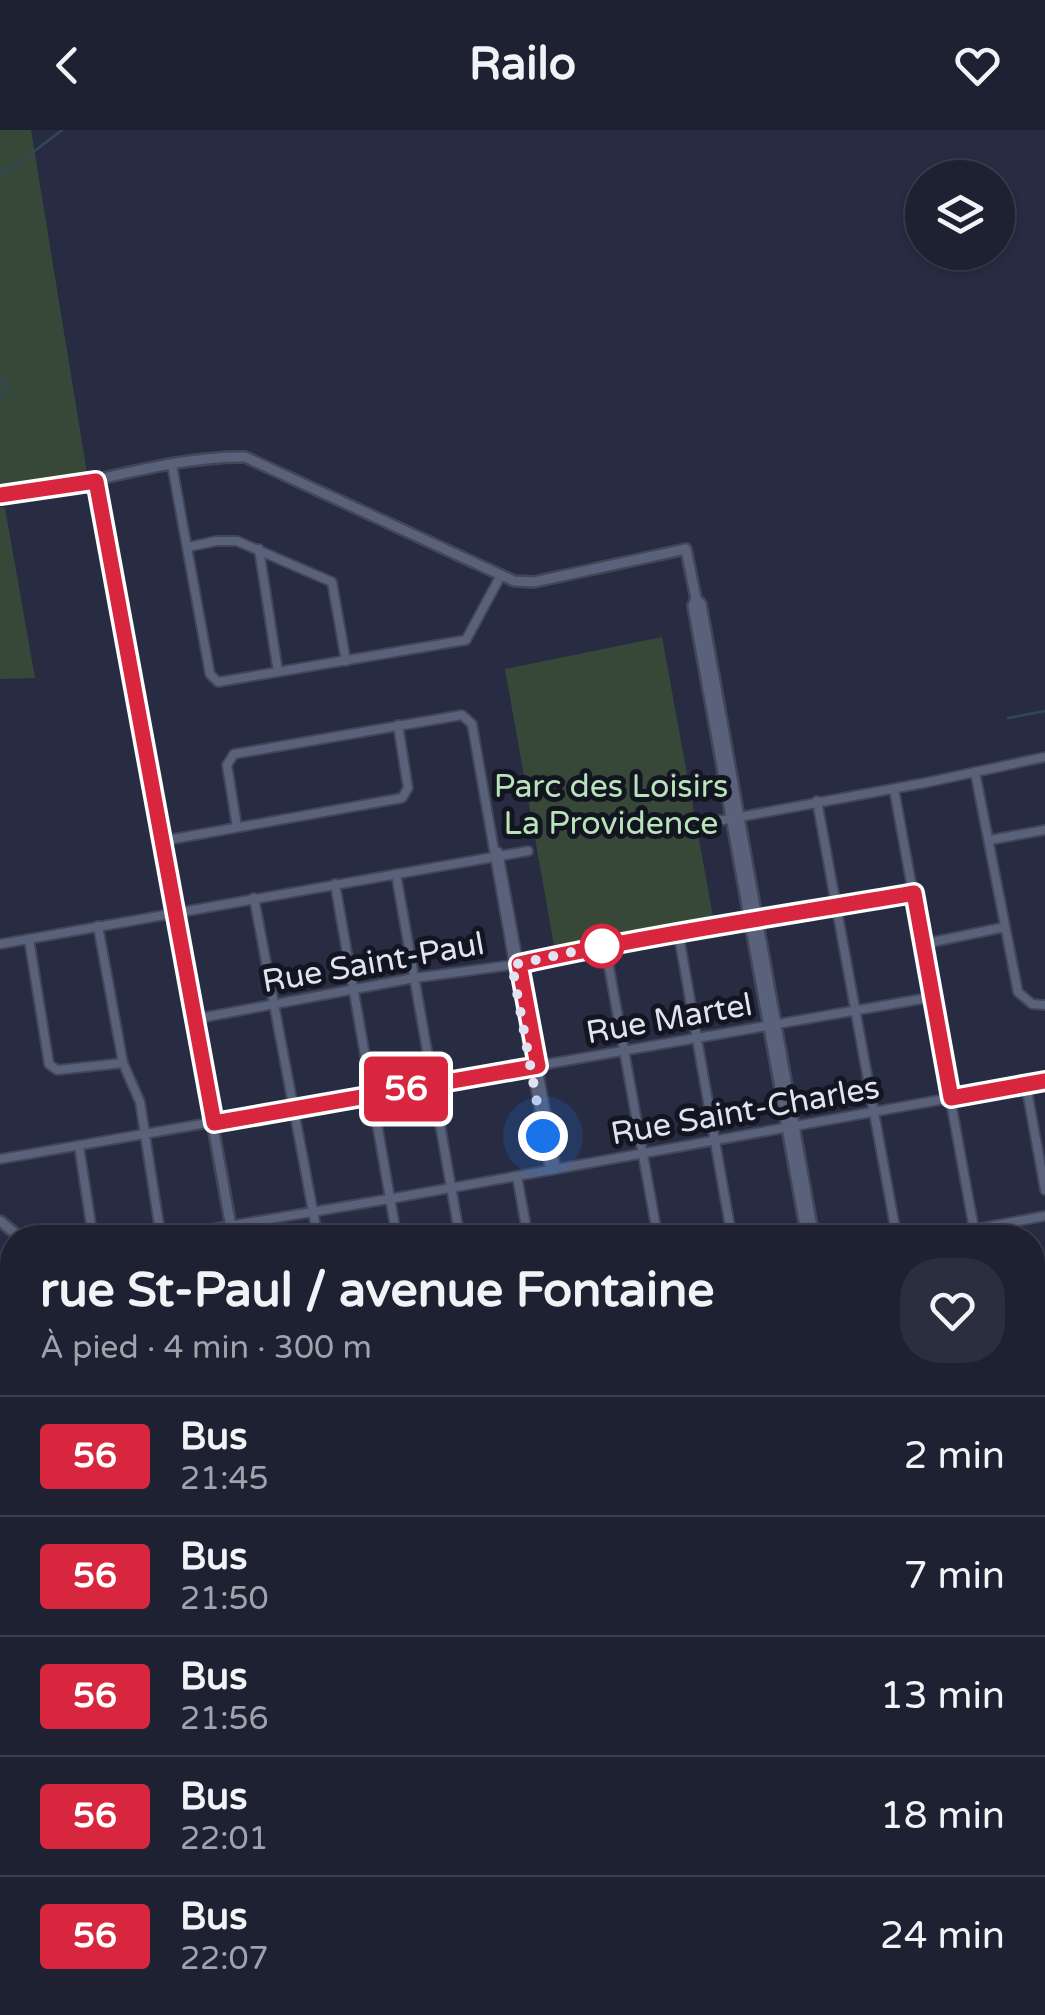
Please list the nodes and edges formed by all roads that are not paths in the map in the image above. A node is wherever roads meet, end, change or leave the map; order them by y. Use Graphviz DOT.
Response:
graph roads {
  1 [pos="172,466"];
  2 [pos="96,481"];
  3 [pos="0,495"];
  4 [pos="188,548"];
  5 [pos="259,549"];
  6 [pos="500,577"];
  7 [pos="346,661"];
  8 [pos="278,672"];
  9 [pos="398,725"];
  10 [pos="1045,757"];
  11 [pos="975,772"];
  12 [pos="894,789"];
  13 [pos="817,801"];
  14 [pos="735,817"];
  15 [pos="702,820"];
  16 [pos="237,827"];
  17 [pos="1045,830"];
  18 [pos="990,840"];
  19 [pos="162,841"];
  20 [pos="528,851"];
  21 [pos="496,857"];
  22 [pos="396,874"];
  23 [pos="335,884"];
  24 [pos="914,893"];
  25 [pos="254,898"];
  26 [pos="836,906"];
  27 [pos="174,912"];
  28 [pos="754,920"];
  29 [pos="98,926"];
  30 [pos="1005,927"];
  31 [pos="678,931"];
  32 [pos="28,939"];
  33 [pos="0,944"];
  34 [pos="923,944"];
  35 [pos="605,945"];
  36 [pos="515,964"];
  37 [pos="414,978"];
  38 [pos="353,989"];
  39 [pos="933,998"];
  40 [pos="274,1004"];
  41 [pos="1045,1005"];
  42 [pos="855,1011"];
  43 [pos="195,1019"];
  44 [pos="772,1026"];
  45 [pos="696,1038"];
  46 [pos="624,1052"];
  47 [pos="123,1064"];
  48 [pos="534,1067"];
  49 [pos="1045,1081"];
  50 [pos="433,1084"];
  51 [pos="1026,1085"];
  52 [pos="372,1096"];
  53 [pos="951,1098"];
  54 [pos="293,1109"];
  55 [pos="874,1112"];
  56 [pos="214,1123"];
  57 [pos="792,1127"];
  58 [pos="146,1135"];
  59 [pos="714,1141"];
  60 [pos="79,1146"];
  61 [pos="643,1154"];
  62 [pos="0,1159"];
  63 [pos="553,1170"];
  64 [pos="517,1176"];
  65 [pos="451,1188"];
  66 [pos="1045,1190"];
  67 [pos="390,1199"];
  68 [pos="314,1210"];
  69 [pos="1045,1216"];
  70 [pos="91,1225"];
  71 [pos="158,1225"];
  72 [pos="231,1225"];
  73 [pos="316,1225"];
  74 [pos="394,1225"];
  75 [pos="458,1225"];
  76 [pos="526,1225"];
  77 [pos="656,1225"];
  78 [pos="730,1225"];
  79 [pos="804,1225"];
  80 [pos="811,1225"];
  81 [pos="895,1225"];
  82 [pos="973,1225"];
  83 [pos="996,1225"];
  1 -- 2 [label="street"];
  1 -- 4 [label="street"];
  1 -- 6 [label="street"];
  2 -- 3 [label="street"];
  2 -- 19 [label="street"];
  4 -- 5 [label="street"];
  4 -- 8 [label="street"];
  5 -- 7 [label="street"];
  5 -- 8 [label="street"];
  6 -- 7 [label="street"];
  6 -- 14 [label="street"];
  7 -- 8 [label="street"];
  9 -- 16 [label="street"];
  9 -- 16 [label="street"];
  9 -- 21 [label="street"];
  10 -- 11 [label="street"];
  11 -- 12 [label="street"];
  11 -- 18 [label="street"];
  12 -- 13 [label="street"];
  12 -- 24 [label="street"];
  13 -- 14 [label="street"];
  13 -- 26 [label="street"];
  14 -- 15 [label="street"];
  14 -- 28 [label="street"];
  16 -- 19 [label="street"];
  17 -- 18 [label="street"];
  18 -- 30 [label="street"];
  19 -- 27 [label="street"];
  20 -- 21 [label="street"];
  21 -- 22 [label="street"];
  21 -- 36 [label="street"];
  22 -- 23 [label="street"];
  22 -- 37 [label="street"];
  23 -- 25 [label="street"];
  23 -- 38 [label="street"];
  24 -- 26 [label="street, Rue Saint-Paul"];
  24 -- 34 [label="street"];
  25 -- 27 [label="street"];
  25 -- 40 [label="street"];
  26 -- 28 [label="street, Rue Saint-Paul"];
  26 -- 42 [label="street"];
  27 -- 29 [label="street"];
  27 -- 43 [label="street"];
  28 -- 31 [label="street, Rue Saint-Paul"];
  28 -- 44 [label="street"];
  29 -- 32 [label="street"];
  29 -- 47 [label="street"];
  30 -- 34 [label="street"];
  30 -- 41 [label="street"];
  31 -- 35 [label="street, Rue Saint-Paul"];
  31 -- 45 [label="street"];
  32 -- 33 [label="street"];
  32 -- 47 [label="street"];
  34 -- 39 [label="street"];
  35 -- 36 [label="street, Rue Saint-Paul"];
  35 -- 46 [label="street"];
  36 -- 37 [label="street, Rue Saint-Paul"];
  36 -- 48 [label="street"];
  37 -- 38 [label="street, Rue Saint-Paul"];
  37 -- 50 [label="street"];
  38 -- 40 [label="street, Rue Saint-Paul"];
  38 -- 52 [label="street"];
  39 -- 42 [label="street, Rue Martel"];
  39 -- 53 [label="street"];
  40 -- 43 [label="street, Rue Saint-Paul"];
  40 -- 54 [label="street"];
  42 -- 44 [label="street, Rue Martel"];
  42 -- 55 [label="street"];
  43 -- 56 [label="street"];
  44 -- 45 [label="street, Rue Martel"];
  44 -- 57 [label="street"];
  45 -- 46 [label="street, Rue Martel"];
  45 -- 59 [label="street"];
  46 -- 48 [label="street, Rue Martel"];
  46 -- 61 [label="street"];
  47 -- 58 [label="street"];
  48 -- 50 [label="street, Rue Martel"];
  48 -- 63 [label="street"];
  49 -- 51 [label="street, Rue Saint-Charles"];
  50 -- 52 [label="street, Rue Martel"];
  50 -- 65 [label="street"];
  51 -- 53 [label="street, Rue Saint-Charles"];
  51 -- 66 [label="street"];
  52 -- 54 [label="street, Rue Martel"];
  52 -- 67 [label="street"];
  53 -- 55 [label="street, Rue Saint-Charles"];
  53 -- 82 [label="street"];
  54 -- 56 [label="street, Rue Martel"];
  54 -- 68 [label="street"];
  55 -- 57 [label="street, Rue Saint-Charles"];
  55 -- 81 [label="street"];
  56 -- 58 [label="street, Rue Martel"];
  56 -- 72 [label="street"];
  57 -- 59 [label="street, Rue Saint-Charles"];
  57 -- 79 [label="street"];
  57 -- 80 [label="street"];
  58 -- 60 [label="street, Rue Martel"];
  58 -- 71 [label="street"];
  59 -- 61 [label="street, Rue Saint-Charles"];
  59 -- 78 [label="street"];
  60 -- 62 [label="street, Rue Martel"];
  60 -- 70 [label="street"];
  61 -- 63 [label="street, Rue Saint-Charles"];
  61 -- 77 [label="street"];
  63 -- 64 [label="street, Rue Saint-Charles"];
  64 -- 65 [label="street, Rue Saint-Charles"];
  64 -- 76 [label="street"];
  65 -- 67 [label="street, Rue Saint-Charles"];
  65 -- 75 [label="street"];
  67 -- 68 [label="street, Rue Saint-Charles"];
  67 -- 74 [label="street"];
  68 -- 72 [label="street, Rue Saint-Charles"];
  68 -- 73 [label="street"];
  69 -- 83 [label="street"];
}
